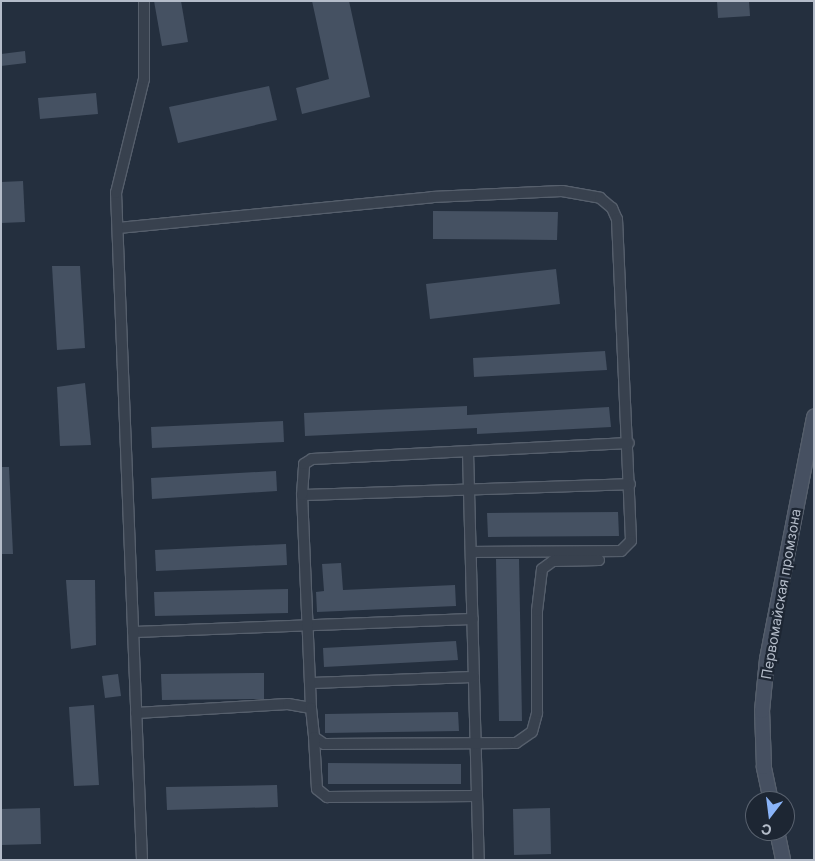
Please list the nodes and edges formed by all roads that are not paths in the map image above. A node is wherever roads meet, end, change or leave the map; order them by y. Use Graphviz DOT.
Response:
graph roads {
  1 [pos="144,1"];
  2 [pos="118,228"];
  3 [pos="814,417"];
  4 [pos="630,443"];
  5 [pos="468,452"];
  6 [pos="630,484"];
  7 [pos="469,489"];
  8 [pos="302,495"];
  9 [pos="471,552"];
  10 [pos="599,560"];
  11 [pos="473,618"];
  12 [pos="307,625"];
  13 [pos="133,632"];
  14 [pos="474,677"];
  15 [pos="310,683"];
  16 [pos="311,708"];
  17 [pos="136,713"];
  18 [pos="314,736"];
  19 [pos="476,743"];
  20 [pos="769,791"];
  21 [pos="477,796"];
  22 [pos="780,841"];
  23 [pos="142,860"];
  24 [pos="479,860"];
  25 [pos="783,860"];
  1 -- 2 [label="street"];
  2 -- 4 [label="street"];
  2 -- 13 [label="street"];
  3 -- 20 [label="main road, Первомайская промзона"];
  4 -- 5 [label="street"];
  4 -- 6 [label="street"];
  5 -- 7 [label="street"];
  5 -- 8 [label="street"];
  6 -- 7 [label="street"];
  6 -- 9 [label="street"];
  7 -- 8 [label="street"];
  7 -- 9 [label="street"];
  8 -- 12 [label="street"];
  9 -- 11 [label="street"];
  10 -- 19 [label="street"];
  11 -- 12 [label="street"];
  11 -- 14 [label="street"];
  12 -- 13 [label="street"];
  12 -- 15 [label="street"];
  13 -- 17 [label="street"];
  14 -- 15 [label="street"];
  14 -- 19 [label="street"];
  15 -- 16 [label="street"];
  16 -- 17 [label="street"];
  16 -- 18 [label="street"];
  17 -- 23 [label="street"];
  18 -- 19 [label="street"];
  18 -- 21 [label="street"];
  19 -- 21 [label="street"];
  21 -- 24 [label="street"];
  22 -- 25 [label="main road"];
}
